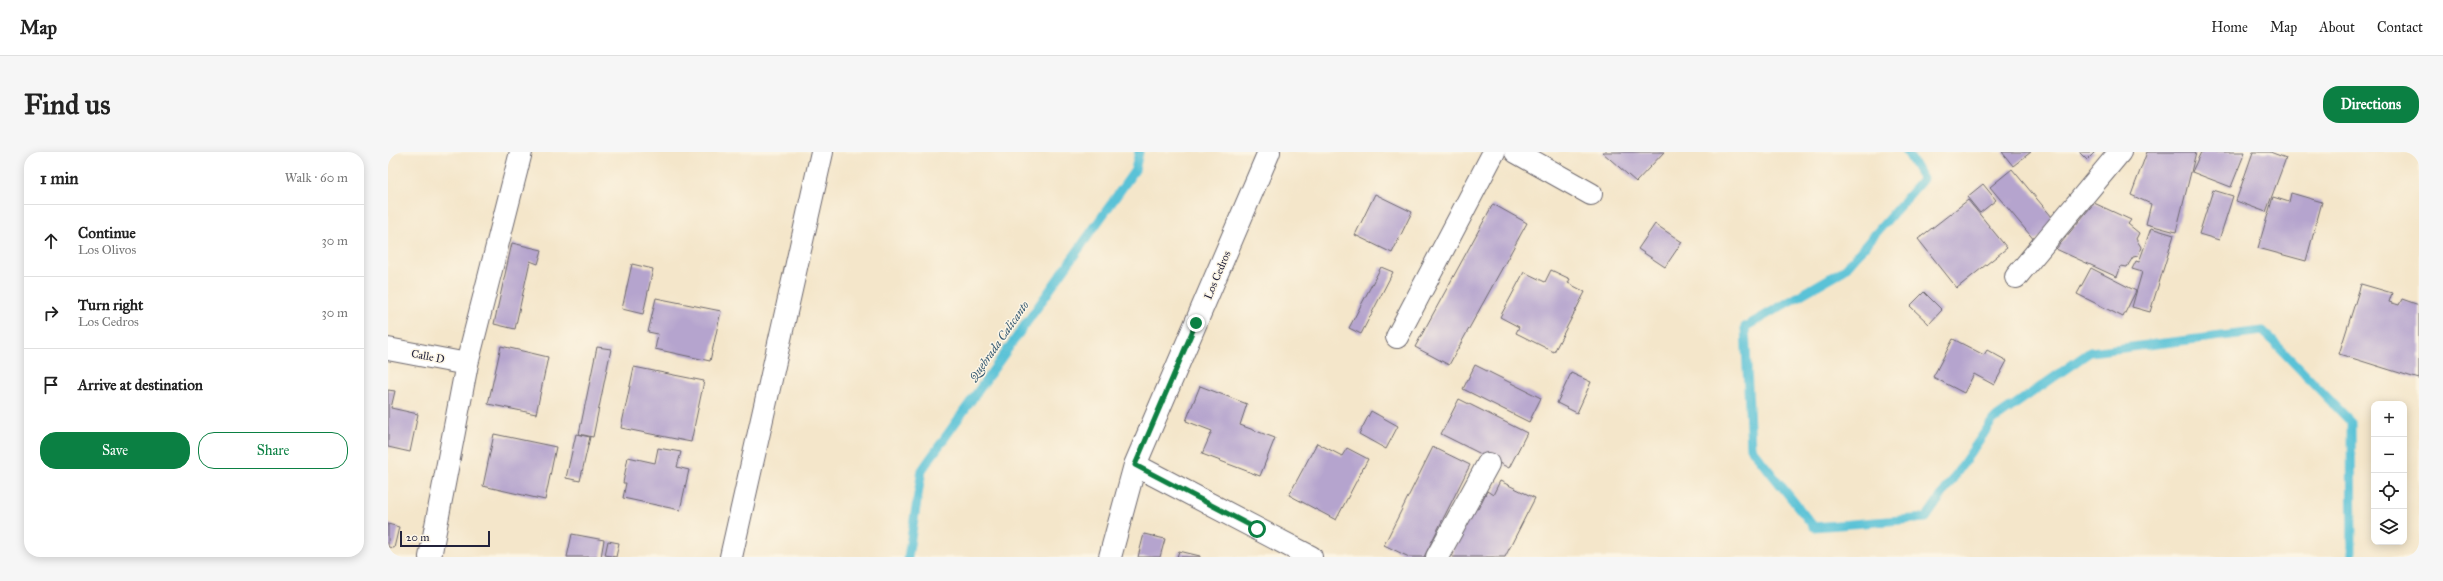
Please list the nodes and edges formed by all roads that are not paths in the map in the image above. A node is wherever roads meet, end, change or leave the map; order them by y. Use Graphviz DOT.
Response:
graph roads {
  1 [pos="521,152"];
  2 [pos="822,152"];
  3 [pos="1269,152"];
  4 [pos="1494,152"];
  5 [pos="1516,152"];
  6 [pos="2120,152"];
  7 [pos="1591,194"];
  8 [pos="2016,276"];
  9 [pos="1397,337"];
  10 [pos="388,349"];
  11 [pos="468,364"];
  12 [pos="1488,464"];
  13 [pos="1135,465"];
  14 [pos="430,557"];
  15 [pos="731,557"];
  16 [pos="1110,557"];
  17 [pos="1311,557"];
  18 [pos="1437,557"];
  1 -- 11 [label="street"];
  2 -- 15 [label="street"];
  3 -- 13 [label="street, Los Cedros"];
  4 -- 9 [label="street"];
  5 -- 7 [label="street"];
  6 -- 8 [label="street"];
  10 -- 11 [label="street, Calle D"];
  11 -- 14 [label="street"];
  12 -- 18 [label="street"];
  13 -- 16 [label="street, Los Cedros"];
  13 -- 17 [label="street"];
}
